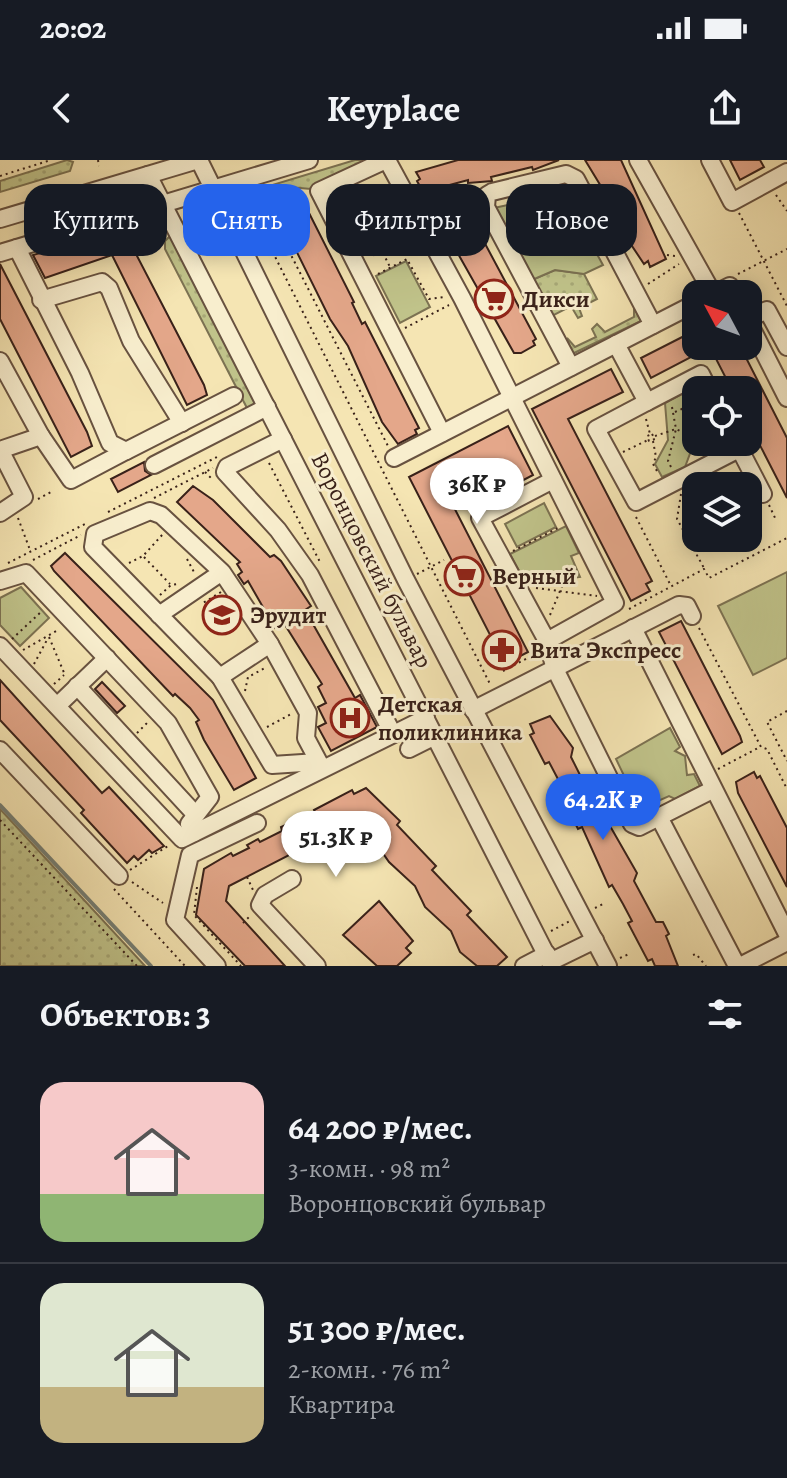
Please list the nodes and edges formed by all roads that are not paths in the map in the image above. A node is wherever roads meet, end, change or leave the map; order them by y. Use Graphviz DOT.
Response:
graph roads {
  1 [pos="198,160"];
  2 [pos="309,160"];
  3 [pos="387,160"];
  4 [pos="638,160"];
  5 [pos="710,160"];
  6 [pos="784,160"];
  7 [pos="787,169"];
  8 [pos="148,175"];
  9 [pos="153,184"];
  10 [pos="210,184"];
  11 [pos="226,184"];
  12 [pos="167,211"];
  13 [pos="0,219"];
  14 [pos="24,246"];
  15 [pos="17,248"];
  16 [pos="0,253"];
  17 [pos="246,256"];
  18 [pos="705,280"];
  19 [pos="41,300"];
  20 [pos="682,310"];
  21 [pos="762,313"];
  22 [pos="653,325"];
  23 [pos="616,344"];
  24 [pos="787,347"];
  25 [pos="762,348"];
  26 [pos="0,361"];
  27 [pos="571,367"];
  28 [pos="682,385"];
  29 [pos="234,396"];
  30 [pos="512,397"];
  31 [pos="787,398"];
  32 [pos="267,407"];
  33 [pos="644,407"];
  34 [pos="182,423"];
  35 [pos="442,433"];
  36 [pos="41,436"];
  37 [pos="283,439"];
  38 [pos="110,443"];
  39 [pos="0,450"];
  40 [pos="126,451"];
  41 [pos="392,454"];
  42 [pos="720,456"];
  43 [pos="743,456"];
  44 [pos="104,463"];
  45 [pos="154,465"];
  46 [pos="553,480"];
  47 [pos="764,496"];
  48 [pos="8,513"];
  49 [pos="222,572"];
  50 [pos="0,581"];
  51 [pos="159,615"];
  52 [pos="696,622"];
  53 [pos="633,628"];
  54 [pos="270,644"];
  55 [pos="9,646"];
  56 [pos="544,646"];
  57 [pos="107,658"];
  58 [pos="555,669"];
  59 [pos="220,677"];
  60 [pos="74,685"];
  61 [pos="57,706"];
  62 [pos="473,710"];
  63 [pos="426,718"];
  64 [pos="393,734"];
  65 [pos="435,736"];
  66 [pos="409,749"];
  67 [pos="0,750"];
  68 [pos="320,765"];
  69 [pos="712,790"];
  70 [pos="195,814"];
  71 [pos="659,817"];
  72 [pos="257,823"];
  73 [pos="194,833"];
  74 [pos="122,874"];
  75 [pos="292,879"];
  76 [pos="787,934"];
  77 [pos="595,940"];
  78 [pos="787,942"];
  79 [pos="550,961"];
  80 [pos="217,966"];
  81 [pos="317,966"];
  82 [pos="524,966"];
  83 [pos="608,966"];
  84 [pos="738,966"];
  1 -- 8 [label="street"];
  1 -- 10 [label="street, Воронцовский бульвар"];
  2 -- 11 [label="street"];
  3 -- 30 [label="street"];
  3 -- 35 [label="street"];
  4 -- 18 [label="street"];
  5 -- 7 [label="street"];
  6 -- 7 [label="street"];
  8 -- 9 [label="street, Воронцовский бульвар"];
  8 -- 13 [label="street"];
  12 -- 32 [label="street, Воронцовский бульвар"];
  14 -- 15 [label="street"];
  15 -- 16 [label="street"];
  15 -- 19 [label="street"];
  17 -- 62 [label="street, Воронцовский бульвар"];
  19 -- 34 [label="street"];
  19 -- 38 [label="street"];
  20 -- 22 [label="street"];
  21 -- 24 [label="street"];
  22 -- 23 [label="street"];
  22 -- 27 [label="street"];
  23 -- 27 [label="street"];
  23 -- 33 [label="street"];
  25 -- 31 [label="street"];
  26 -- 36 [label="street"];
  27 -- 30 [label="street"];
  28 -- 33 [label="street"];
  29 -- 34 [label="street"];
  30 -- 35 [label="street"];
  30 -- 46 [label="street"];
  32 -- 37 [label="street, Воронцовский бульвар"];
  32 -- 45 [label="street"];
  33 -- 42 [label="street"];
  34 -- 40 [label="street"];
  35 -- 41 [label="street"];
  36 -- 39 [label="street"];
  36 -- 44 [label="street"];
  37 -- 63 [label="street, Воронцовский бульвар"];
  37 -- 64 [label="street"];
  38 -- 40 [label="street"];
  38 -- 44 [label="street"];
  39 -- 48 [label="street"];
  40 -- 44 [label="street"];
  43 -- 47 [label="street"];
  46 -- 56 [label="street"];
  46 -- 56 [label="street"];
  49 -- 51 [label="street"];
  49 -- 51 [label="street"];
  49 -- 54 [label="street"];
  50 -- 57 [label="street"];
  51 -- 59 [label="street"];
  52 -- 53 [label="street"];
  53 -- 58 [label="street"];
  53 -- 69 [label="street"];
  54 -- 59 [label="street"];
  54 -- 68 [label="street"];
  55 -- 61 [label="street"];
  56 -- 58 [label="street"];
  57 -- 60 [label="street"];
  57 -- 70 [label="street"];
  58 -- 62 [label="street"];
  58 -- 71 [label="street"];
  59 -- 68 [label="street"];
  60 -- 61 [label="street"];
  60 -- 70 [label="street"];
  61 -- 73 [label="street"];
  62 -- 77 [label="street, Воронцовский бульвар"];
  63 -- 64 [label="street"];
  63 -- 65 [label="street, Воронцовский бульвар"];
  64 -- 68 [label="street"];
  65 -- 66 [label="street"];
  65 -- 79 [label="street, Воронцовский бульвар"];
  67 -- 74 [label="street"];
  68 -- 73 [label="street"];
  69 -- 71 [label="street"];
  69 -- 76 [label="street"];
  70 -- 73 [label="street"];
  71 -- 84 [label="street"];
  72 -- 80 [label="street"];
  75 -- 81 [label="street"];
  77 -- 79 [label="street"];
  77 -- 83 [label="street, Воронцовский бульвар"];
  78 -- 84 [label="street"];
  79 -- 82 [label="street"];
}
